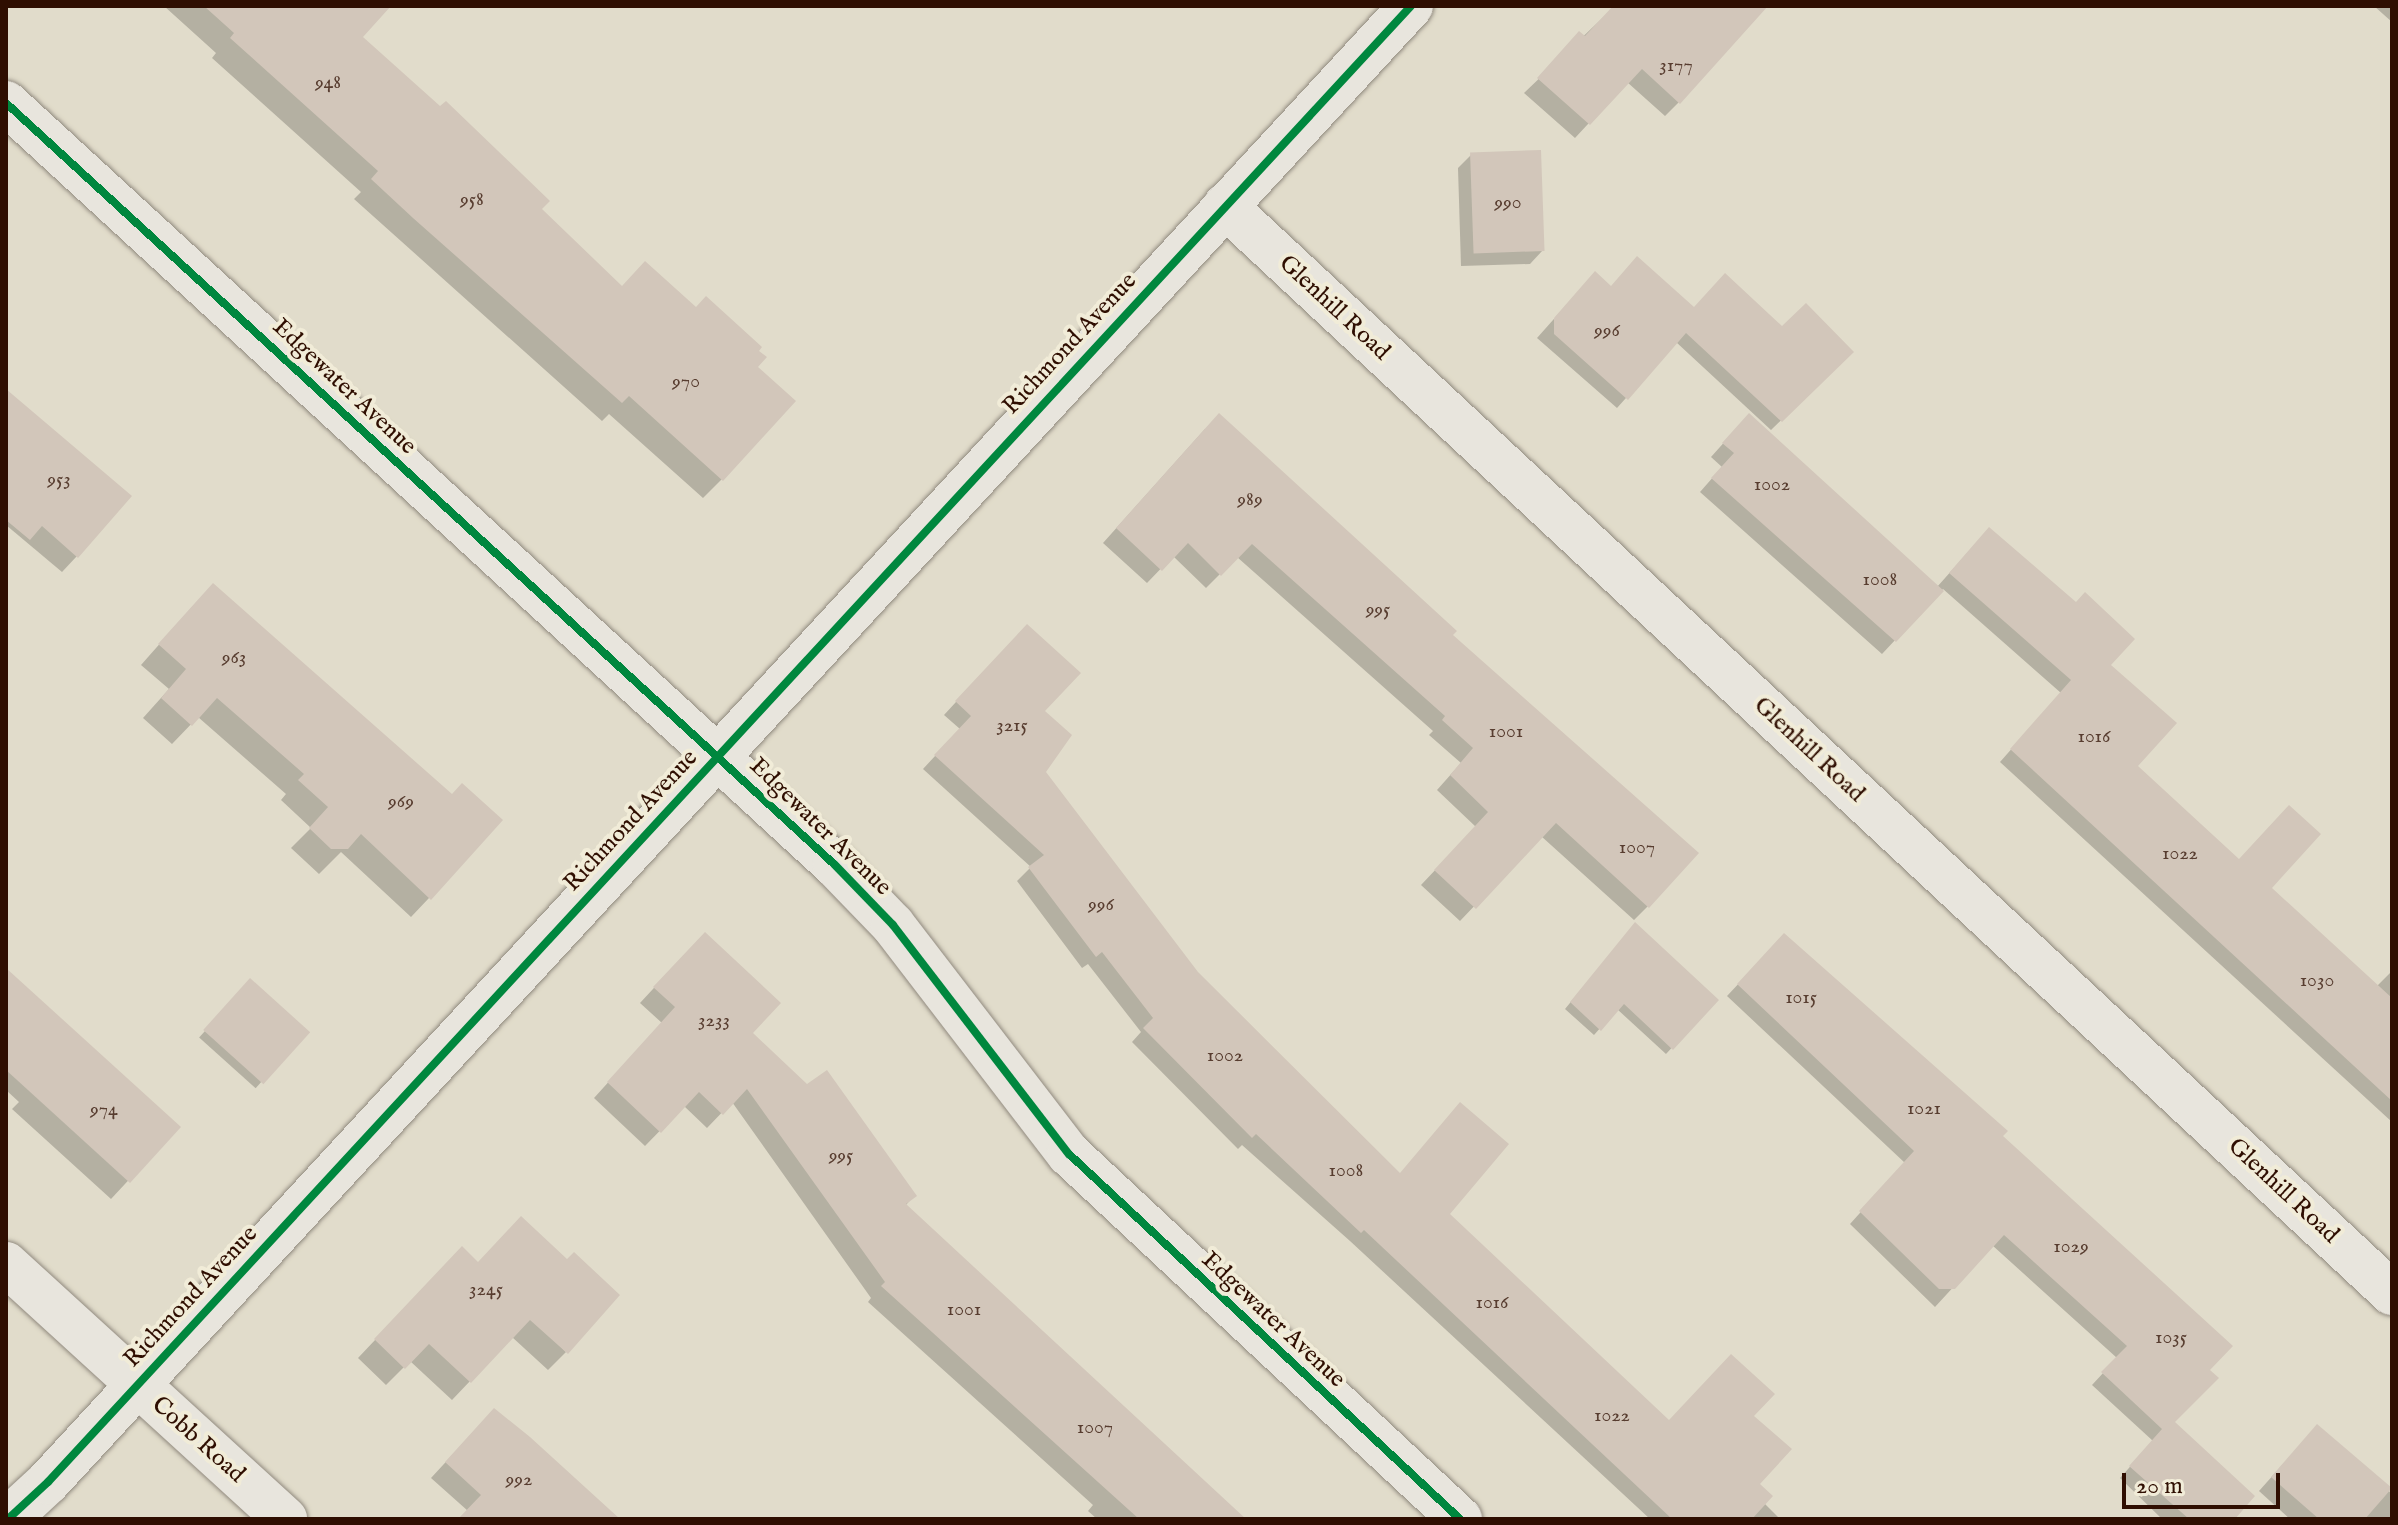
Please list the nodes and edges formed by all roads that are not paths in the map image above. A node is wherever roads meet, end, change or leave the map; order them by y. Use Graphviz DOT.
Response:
graph roads {
  1 [pos="1411,6"];
  2 [pos="6,103"];
  3 [pos="1225,206"];
  4 [pos="718,756"];
  5 [pos="6,1264"];
  6 [pos="2392,1293"];
  7 [pos="137,1384"];
  8 [pos="8,1519"];
  9 [pos="285,1519"];
  10 [pos="1460,1519"];
  1 -- 3 [label="street, Richmond Avenue"];
  2 -- 4 [label="street, Edgewater Avenue"];
  3 -- 4 [label="street, Richmond Avenue"];
  3 -- 6 [label="street, Glenhill Road"];
  4 -- 7 [label="street, Richmond Avenue"];
  4 -- 10 [label="street, Edgewater Avenue"];
  5 -- 7 [label="street, Cobb Road"];
  7 -- 8 [label="street, Richmond Avenue"];
  7 -- 9 [label="street, Cobb Road"];
}
